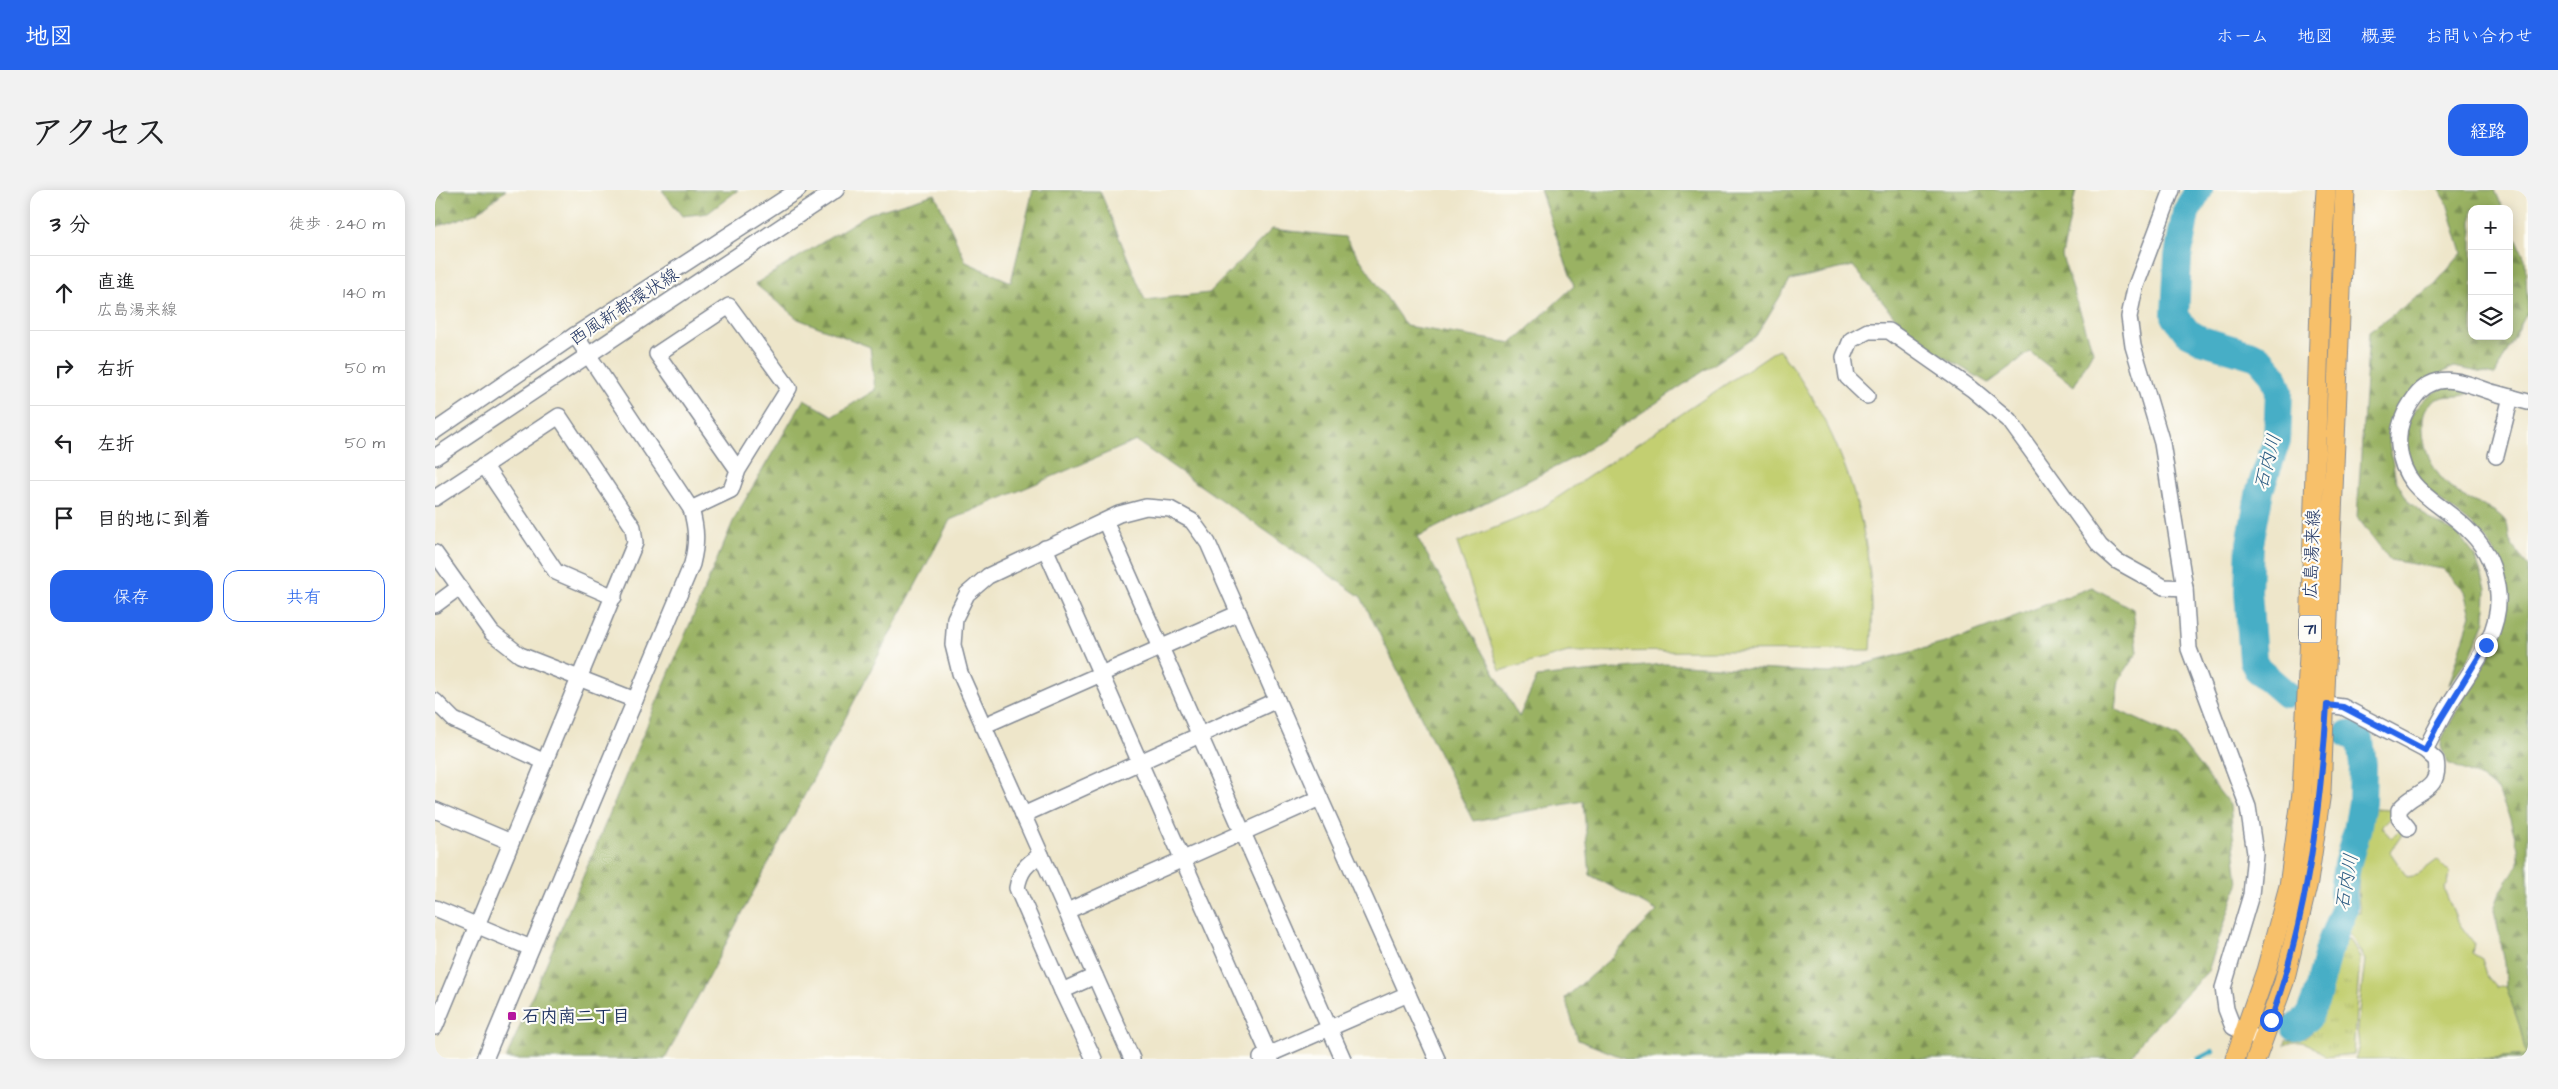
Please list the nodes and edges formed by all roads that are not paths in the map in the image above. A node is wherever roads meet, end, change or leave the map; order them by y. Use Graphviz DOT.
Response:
graph roads {
  1 [pos="797,190"];
  2 [pos="836,190"];
  3 [pos="2172,190"];
  4 [pos="2327,190"];
  5 [pos="2345,190"];
  6 [pos="575,335"];
  7 [pos="587,353"];
  8 [pos="1867,396"];
  9 [pos="2511,397"];
  10 [pos="2528,402"];
  11 [pos="435,431"];
  12 [pos="2496,456"];
  13 [pos="435,457"];
  14 [pos="484,465"];
  15 [pos="738,470"];
  16 [pos="435,498"];
  17 [pos="691,509"];
  18 [pos="1105,521"];
  19 [pos="1045,548"];
  20 [pos="435,553"];
  21 [pos="458,588"];
  22 [pos="2185,588"];
  23 [pos="614,597"];
  24 [pos="435,605"];
  25 [pos="1239,613"];
  26 [pos="1161,648"];
  27 [pos="1101,674"];
  28 [pos="580,679"];
  29 [pos="635,700"];
  30 [pos="1277,700"];
  31 [pos="435,701"];
  32 [pos="2327,705"];
  33 [pos="983,726"];
  34 [pos="1200,735"];
  35 [pos="2425,750"];
  36 [pos="545,762"];
  37 [pos="1139,762"];
  38 [pos="1320,798"];
  39 [pos="435,810"];
  40 [pos="1023,815"];
  41 [pos="2408,828"];
  42 [pos="1243,832"];
  43 [pos="511,842"];
  44 [pos="1041,855"];
  45 [pos="1182,859"];
  46 [pos="435,908"];
  47 [pos="1067,911"];
  48 [pos="478,926"];
  49 [pos="531,948"];
  50 [pos="1095,976"];
  51 [pos="1062,991"];
  52 [pos="1408,994"];
  53 [pos="435,1027"];
  54 [pos="1329,1028"];
  55 [pos="2254,1037"];
  56 [pos="1267,1058"];
  57 [pos="485,1059"];
  58 [pos="1094,1059"];
  59 [pos="1132,1059"];
  60 [pos="1343,1059"];
  61 [pos="1437,1059"];
  62 [pos="2235,1059"];
  63 [pos="2256,1059"];
  1 -- 6 [label="street, 西風新都環状線"];
  2 -- 7 [label="street, 西風新都環状線"];
  3 -- 22 [label="street"];
  4 -- 55 [label="main road, 広島湯来線 / 71"];
  5 -- 32 [label="main road, 広島湯来線 / 71"];
  6 -- 7 [label="street"];
  6 -- 11 [label="street, 西風新都環状線"];
  7 -- 13 [label="street, 西風新都環状線"];
  7 -- 17 [label="street"];
  8 -- 22 [label="street"];
  9 -- 10 [label="street"];
  9 -- 12 [label="street"];
  9 -- 35 [label="street"];
  14 -- 16 [label="street"];
  14 -- 23 [label="street"];
  14 -- 23 [label="street"];
  15 -- 15 [label="street"];
  15 -- 17 [label="street"];
  17 -- 29 [label="street"];
  18 -- 19 [label="street"];
  18 -- 25 [label="street"];
  18 -- 26 [label="street"];
  19 -- 27 [label="street"];
  19 -- 33 [label="street"];
  20 -- 21 [label="street"];
  21 -- 24 [label="street"];
  21 -- 28 [label="street"];
  22 -- 55 [label="street"];
  23 -- 28 [label="street"];
  25 -- 26 [label="street"];
  25 -- 30 [label="street"];
  26 -- 27 [label="street"];
  26 -- 34 [label="street"];
  27 -- 33 [label="street"];
  27 -- 37 [label="street"];
  28 -- 29 [label="street"];
  28 -- 36 [label="street"];
  29 -- 49 [label="street"];
  30 -- 34 [label="street"];
  30 -- 38 [label="street"];
  31 -- 36 [label="street"];
  32 -- 35 [label="street"];
  32 -- 55 [label="main road, 広島湯来線 / 71"];
  33 -- 40 [label="street"];
  34 -- 37 [label="street"];
  34 -- 42 [label="street"];
  35 -- 41 [label="street"];
  36 -- 43 [label="street"];
  37 -- 40 [label="street"];
  37 -- 45 [label="street"];
  38 -- 42 [label="street"];
  38 -- 52 [label="street"];
  39 -- 43 [label="street"];
  40 -- 44 [label="street"];
  42 -- 45 [label="street"];
  42 -- 54 [label="street"];
  43 -- 48 [label="street"];
  44 -- 47 [label="street"];
  44 -- 51 [label="street"];
  45 -- 47 [label="street"];
  45 -- 56 [label="street"];
  46 -- 48 [label="street"];
  47 -- 50 [label="street"];
  48 -- 49 [label="street"];
  48 -- 53 [label="street"];
  49 -- 57 [label="street"];
  50 -- 51 [label="street"];
  50 -- 59 [label="street"];
  51 -- 58 [label="street"];
  52 -- 54 [label="street"];
  52 -- 61 [label="street"];
  54 -- 56 [label="street"];
  54 -- 60 [label="street"];
  55 -- 62 [label="main road, 広島湯来線 / 71"];
  55 -- 63 [label="main road, 広島湯来線 / 71"];
}
